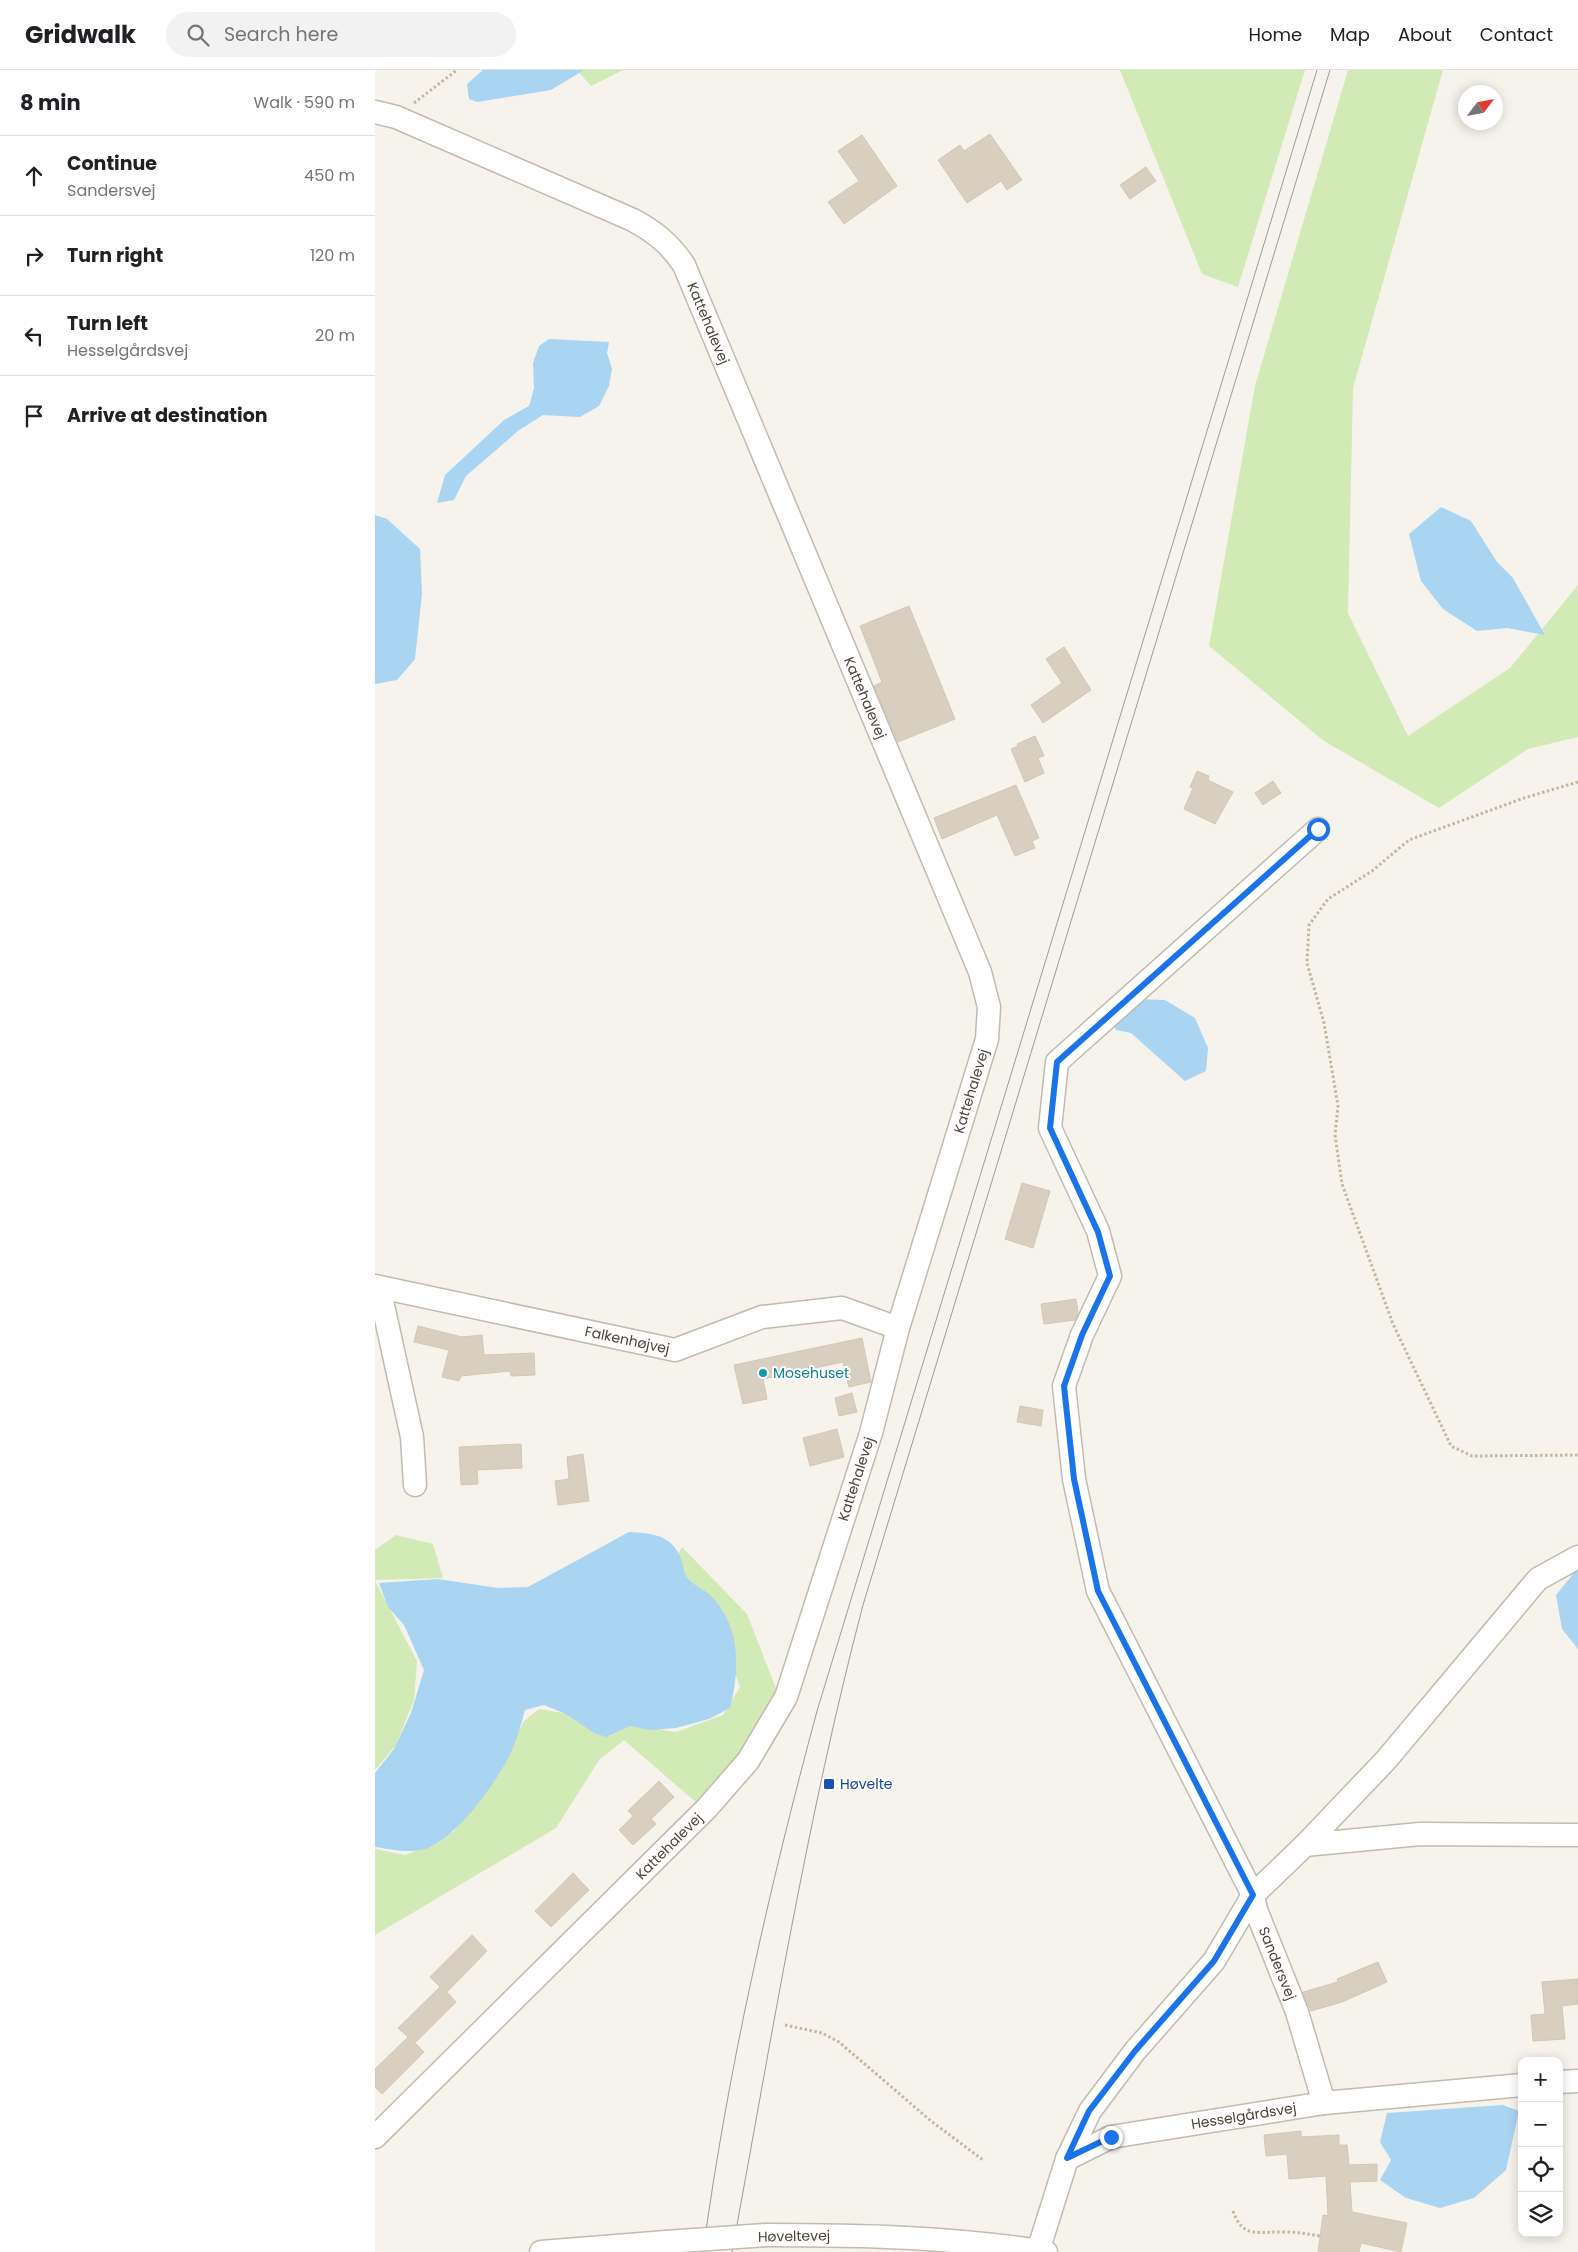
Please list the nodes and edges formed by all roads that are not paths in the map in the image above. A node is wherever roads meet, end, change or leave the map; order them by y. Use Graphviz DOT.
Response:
graph roads {
  1 [pos="375,112"];
  2 [pos="1318,829"];
  3 [pos="377,1287"];
  4 [pos="898,1328"];
  5 [pos="415,1486"];
  6 [pos="1578,1557"];
  7 [pos="1578,1835"];
  8 [pos="1305,1845"];
  9 [pos="1253,1895"];
  10 [pos="1578,2081"];
  11 [pos="1563,2082"];
  12 [pos="1518,2086"];
  13 [pos="1324,2102"];
  14 [pos="375,2136"];
  15 [pos="1067,2158"];
  16 [pos="1042,2251"];
  17 [pos="541,2252"];
  1 -- 4 [label="street, Kattehalevej"];
  2 -- 9 [label="street, Sandersvej"];
  3 -- 4 [label="street, Falkenhøjvej"];
  3 -- 5 [label="street, Falkenhøjvej"];
  4 -- 14 [label="street, Kattehalevej"];
  6 -- 8 [label="street"];
  7 -- 8 [label="street"];
  8 -- 9 [label="street"];
  9 -- 13 [label="street, Sandersvej"];
  9 -- 15 [label="street"];
  10 -- 11 [label="street"];
  12 -- 13 [label="street, Hesselgårdsvej"];
  13 -- 15 [label="street, Hesselgårdsvej"];
  15 -- 16 [label="street"];
  16 -- 17 [label="street, Høveltevej, bridge"];
}
